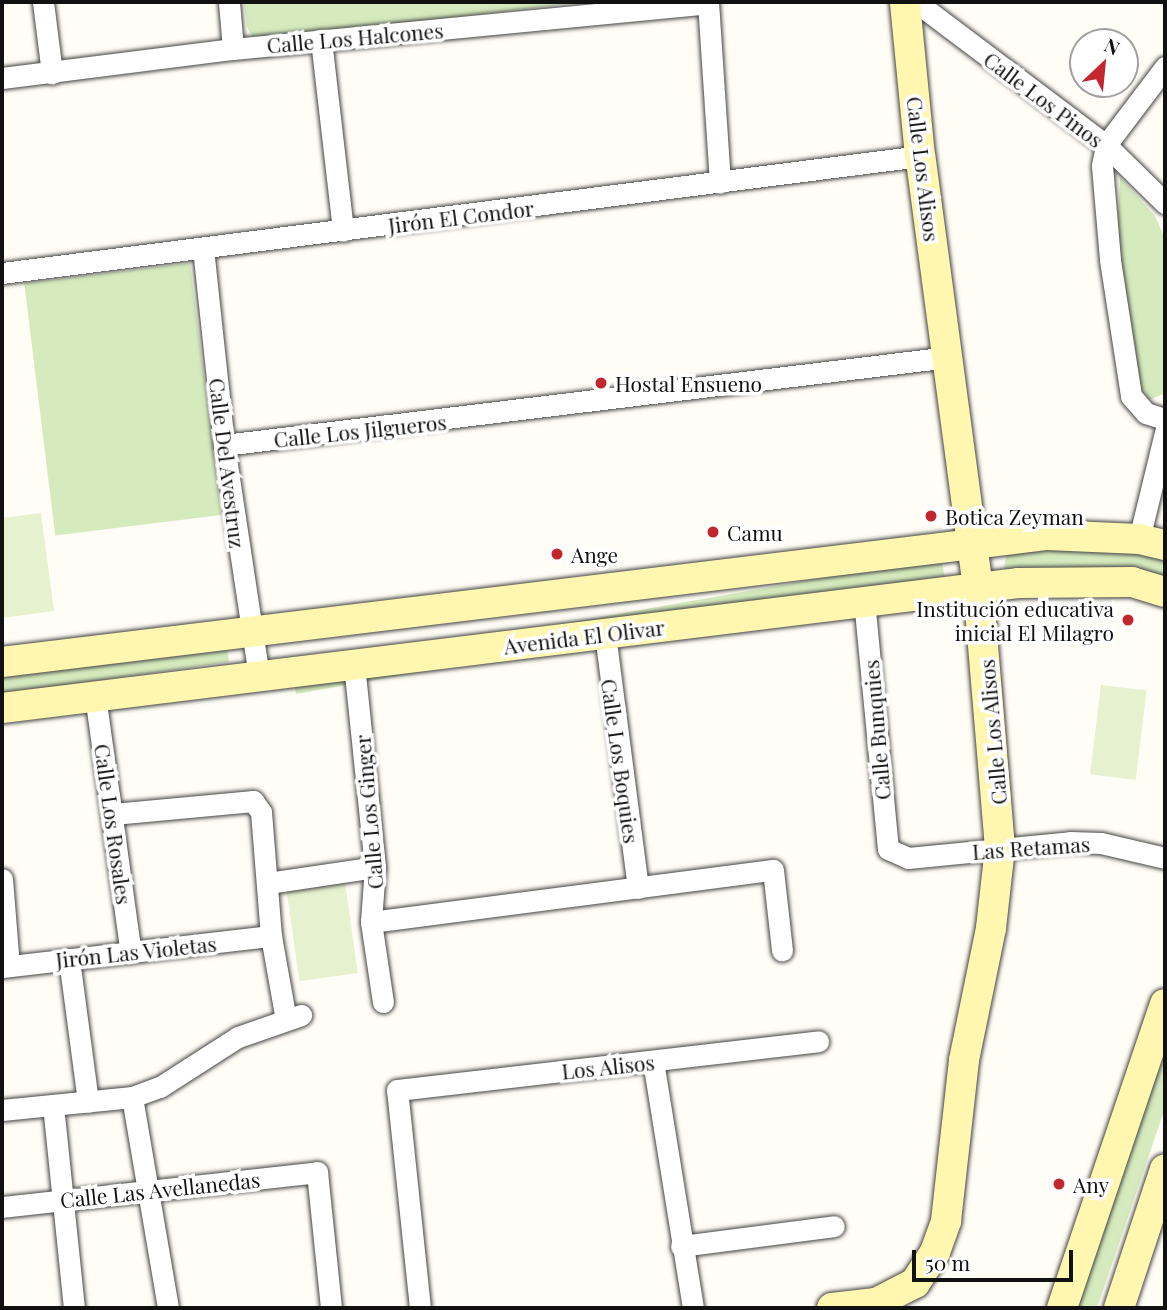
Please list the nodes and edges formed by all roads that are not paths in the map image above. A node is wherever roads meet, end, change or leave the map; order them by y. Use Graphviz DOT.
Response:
graph roads {
  1 [pos="43,2"];
  2 [pos="229,2"];
  3 [pos="905,2"];
  4 [pos="916,2"];
  5 [pos="708,3"];
  6 [pos="321,40"];
  7 [pos="233,49"];
  8 [pos="1165,67"];
  9 [pos="51,73"];
  10 [pos="2,78"];
  11 [pos="1106,145"];
  12 [pos="920,156"];
  13 [pos="720,183"];
  14 [pos="1165,203"];
  15 [pos="343,231"];
  16 [pos="203,248"];
  17 [pos="2,273"];
  18 [pos="949,356"];
  19 [pos="1165,419"];
  20 [pos="1165,432"];
  21 [pos="224,445"];
  22 [pos="1152,542"];
  23 [pos="973,543"];
  24 [pos="978,588"];
  25 [pos="1165,592"];
  26 [pos="864,600"];
  27 [pos="251,632"];
  28 [pos="605,634"];
  29 [pos="2,662"];
  30 [pos="354,664"];
  31 [pos="259,676"];
  32 [pos="95,695"];
  33 [pos="2,708"];
  34 [pos="113,814"];
  35 [pos="1000,848"];
  36 [pos="895,856"];
  37 [pos="1165,858"];
  38 [pos="375,867"];
  39 [pos="2,879"];
  40 [pos="268,883"];
  41 [pos="638,888"];
  42 [pos="371,922"];
  43 [pos="271,936"];
  44 [pos="782,950"];
  45 [pos="131,953"];
  46 [pos="69,959"];
  47 [pos="6,967"];
  48 [pos="383,1002"];
  49 [pos="1165,1004"];
  50 [pos="818,1041"];
  51 [pos="653,1061"];
  52 [pos="132,1097"];
  53 [pos="88,1101"];
  54 [pos="53,1105"];
  55 [pos="2,1110"];
  56 [pos="1165,1169"];
  57 [pos="151,1191"];
  58 [pos="64,1200"];
  59 [pos="2,1207"];
  60 [pos="834,1226"];
  61 [pos="681,1246"];
  62 [pos="74,1308"];
  63 [pos="168,1308"];
  64 [pos="331,1308"];
  65 [pos="420,1308"];
  66 [pos="693,1308"];
  67 [pos="832,1308"];
  68 [pos="1062,1308"];
  69 [pos="1119,1308"];
  1 -- 9 [label="street"];
  2 -- 7 [label="street"];
  3 -- 12 [label="main road, Calle Los Alisos"];
  4 -- 11 [label="street, Calle Los Pinos"];
  5 -- 6 [label="street, Calle Los Halcones"];
  5 -- 13 [label="street"];
  6 -- 7 [label="street, Calle Los Halcones"];
  6 -- 15 [label="street"];
  7 -- 9 [label="street, Calle Los Halcones"];
  8 -- 11 [label="street"];
  9 -- 10 [label="street, Calle Los Halcones"];
  11 -- 14 [label="street, Calle Los Pinos"];
  11 -- 19 [label="street"];
  12 -- 13 [label="street, Jirón El Condor"];
  12 -- 18 [label="main road, Calle Los Alisos"];
  13 -- 15 [label="street, Jirón El Condor"];
  15 -- 16 [label="street, Jirón El Condor"];
  16 -- 17 [label="street, Jirón El Condor"];
  16 -- 21 [label="street, Calle Del Avestruz"];
  18 -- 21 [label="street, Calle Los Jilgueros"];
  18 -- 23 [label="main road, Calle Los Alisos"];
  20 -- 22 [label="street"];
  21 -- 27 [label="street, Calle Del Avestruz"];
  22 -- 23 [label="main road"];
  23 -- 24 [label="main road, Calle Los Alisos"];
  23 -- 27 [label="main road"];
  24 -- 25 [label="main road, Avenida El Olivar"];
  24 -- 26 [label="main road, Avenida El Olivar"];
  24 -- 35 [label="main road, Calle Los Alisos"];
  26 -- 28 [label="main road, Avenida El Olivar"];
  26 -- 36 [label="street, Calle Bunquies"];
  27 -- 29 [label="main road"];
  27 -- 31 [label="street, Calle Del Avestruz"];
  28 -- 30 [label="main road, Avenida El Olivar"];
  28 -- 41 [label="street, Calle Los Boquies"];
  30 -- 31 [label="main road, Avenida El Olivar"];
  30 -- 38 [label="street, Calle Los Ginger"];
  31 -- 32 [label="main road, Avenida El Olivar"];
  32 -- 33 [label="main road, Avenida El Olivar"];
  32 -- 34 [label="street, Calle Los Rosales"];
  34 -- 40 [label="street"];
  34 -- 45 [label="street, Calle Los Rosales"];
  35 -- 36 [label="street, Las Retamas"];
  35 -- 37 [label="street, Las Retamas"];
  35 -- 67 [label="main road, Calle Los Alisos"];
  38 -- 40 [label="street"];
  38 -- 42 [label="street, Calle Los Ginger"];
  39 -- 47 [label="street"];
  40 -- 43 [label="street"];
  41 -- 42 [label="street"];
  41 -- 44 [label="street"];
  42 -- 48 [label="street, Calle Los Ginger"];
  43 -- 45 [label="street, Jirón Las Violetas"];
  43 -- 52 [label="street"];
  45 -- 46 [label="street, Jirón Las Violetas"];
  46 -- 47 [label="street, Jirón Las Violetas"];
  46 -- 53 [label="street"];
  49 -- 68 [label="main road"];
  50 -- 51 [label="street, Los Alisos"];
  51 -- 61 [label="street"];
  51 -- 65 [label="street, Los Alisos"];
  52 -- 53 [label="street"];
  52 -- 57 [label="street"];
  53 -- 54 [label="street"];
  54 -- 55 [label="street"];
  54 -- 58 [label="street"];
  56 -- 69 [label="main road"];
  57 -- 58 [label="street, Calle Las Avellanedas"];
  57 -- 63 [label="street"];
  57 -- 64 [label="street, Calle Las Avellanedas"];
  58 -- 59 [label="street, Calle Las Avellanedas"];
  58 -- 62 [label="street"];
  60 -- 61 [label="street"];
  61 -- 66 [label="street"];
}
